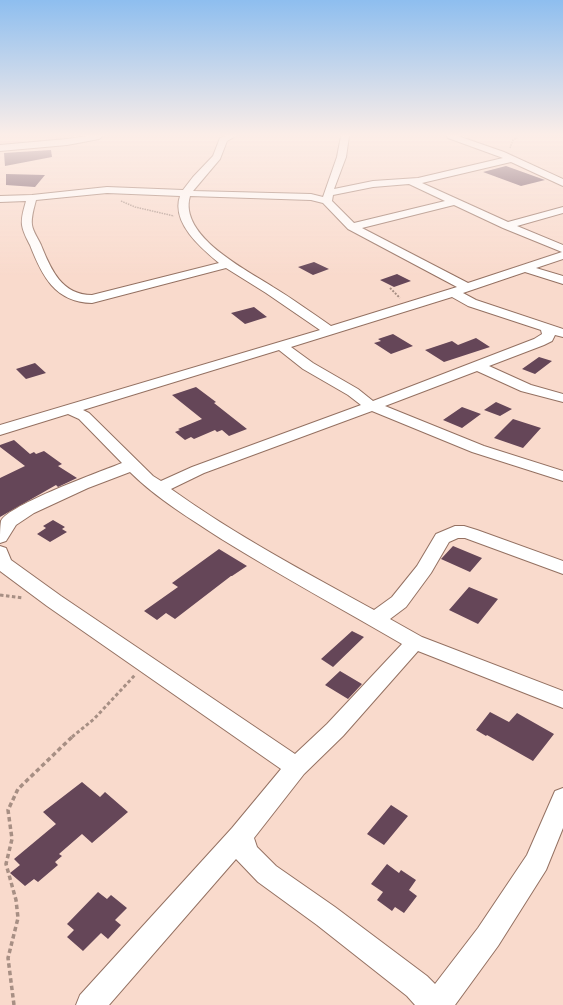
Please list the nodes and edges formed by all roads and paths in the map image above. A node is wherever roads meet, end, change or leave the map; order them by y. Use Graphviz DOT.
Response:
graph roads {
  1 [pos="192,183"];
  2 [pos="331,183"];
  3 [pos="399,183"];
  4 [pos="414,183"];
  5 [pos="186,193"];
  6 [pos="328,197"];
  7 [pos="32,198"];
  8 [pos="0,199"];
  9 [pos="120,201"];
  10 [pos="454,202"];
  11 [pos="563,210"];
  12 [pos="186,218"];
  13 [pos="507,226"];
  14 [pos="352,227"];
  15 [pos="563,249"];
  16 [pos="563,255"];
  17 [pos="228,264"];
  18 [pos="525,268"];
  19 [pos="563,280"];
  20 [pos="467,287"];
  21 [pos="452,292"];
  22 [pos="547,328"];
  23 [pos="330,331"];
  24 [pos="563,333"];
  25 [pos="281,345"];
  26 [pos="478,366"];
  27 [pos="563,398"];
  28 [pos="371,406"];
  29 [pos="69,409"];
  30 [pos="0,430"];
  31 [pos="133,465"];
  32 [pos="563,476"];
  33 [pos="159,488"];
  34 [pos="0,537"];
  35 [pos="0,552"];
  36 [pos="563,568"];
  37 [pos="375,620"];
  38 [pos="415,642"];
  39 [pos="146,663"];
  40 [pos="563,700"];
  41 [pos="296,767"];
  42 [pos="563,798"];
  43 [pos="241,836"];
  44 [pos="14,1005"];
  45 [pos="90,1005"];
  46 [pos="436,1005"];
  1 -- 5 [label="street"];
  2 -- 6 [label="street"];
  3 -- 6 [label="street"];
  4 -- 10 [label="street"];
  5 -- 6 [label="street"];
  5 -- 7 [label="street"];
  5 -- 12 [label="street"];
  6 -- 14 [label="street"];
  7 -- 8 [label="street"];
  7 -- 17 [label="street"];
  9 -- 12 [label="path"];
  10 -- 13 [label="street"];
  10 -- 14 [label="street"];
  11 -- 13 [label="street"];
  12 -- 17 [label="street"];
  13 -- 15 [label="street"];
  14 -- 20 [label="street"];
  16 -- 18 [label="street"];
  17 -- 23 [label="street"];
  18 -- 19 [label="street"];
  18 -- 20 [label="street"];
  20 -- 21 [label="street"];
  21 -- 22 [label="street"];
  21 -- 23 [label="street"];
  22 -- 24 [label="street"];
  22 -- 26 [label="street"];
  23 -- 25 [label="street"];
  25 -- 28 [label="street"];
  25 -- 29 [label="street"];
  26 -- 27 [label="street"];
  26 -- 28 [label="street"];
  28 -- 32 [label="street"];
  28 -- 33 [label="street"];
  29 -- 30 [label="street"];
  29 -- 31 [label="street"];
  31 -- 33 [label="street"];
  31 -- 34 [label="street"];
  33 -- 37 [label="street"];
  35 -- 39 [label="street"];
  36 -- 37 [label="street"];
  37 -- 38 [label="street"];
  38 -- 40 [label="street"];
  38 -- 41 [label="street"];
  39 -- 41 [label="street"];
  39 -- 44 [label="path"];
  41 -- 43 [label="street"];
  42 -- 46 [label="street"];
  43 -- 45 [label="street"];
  43 -- 46 [label="street"];
}
